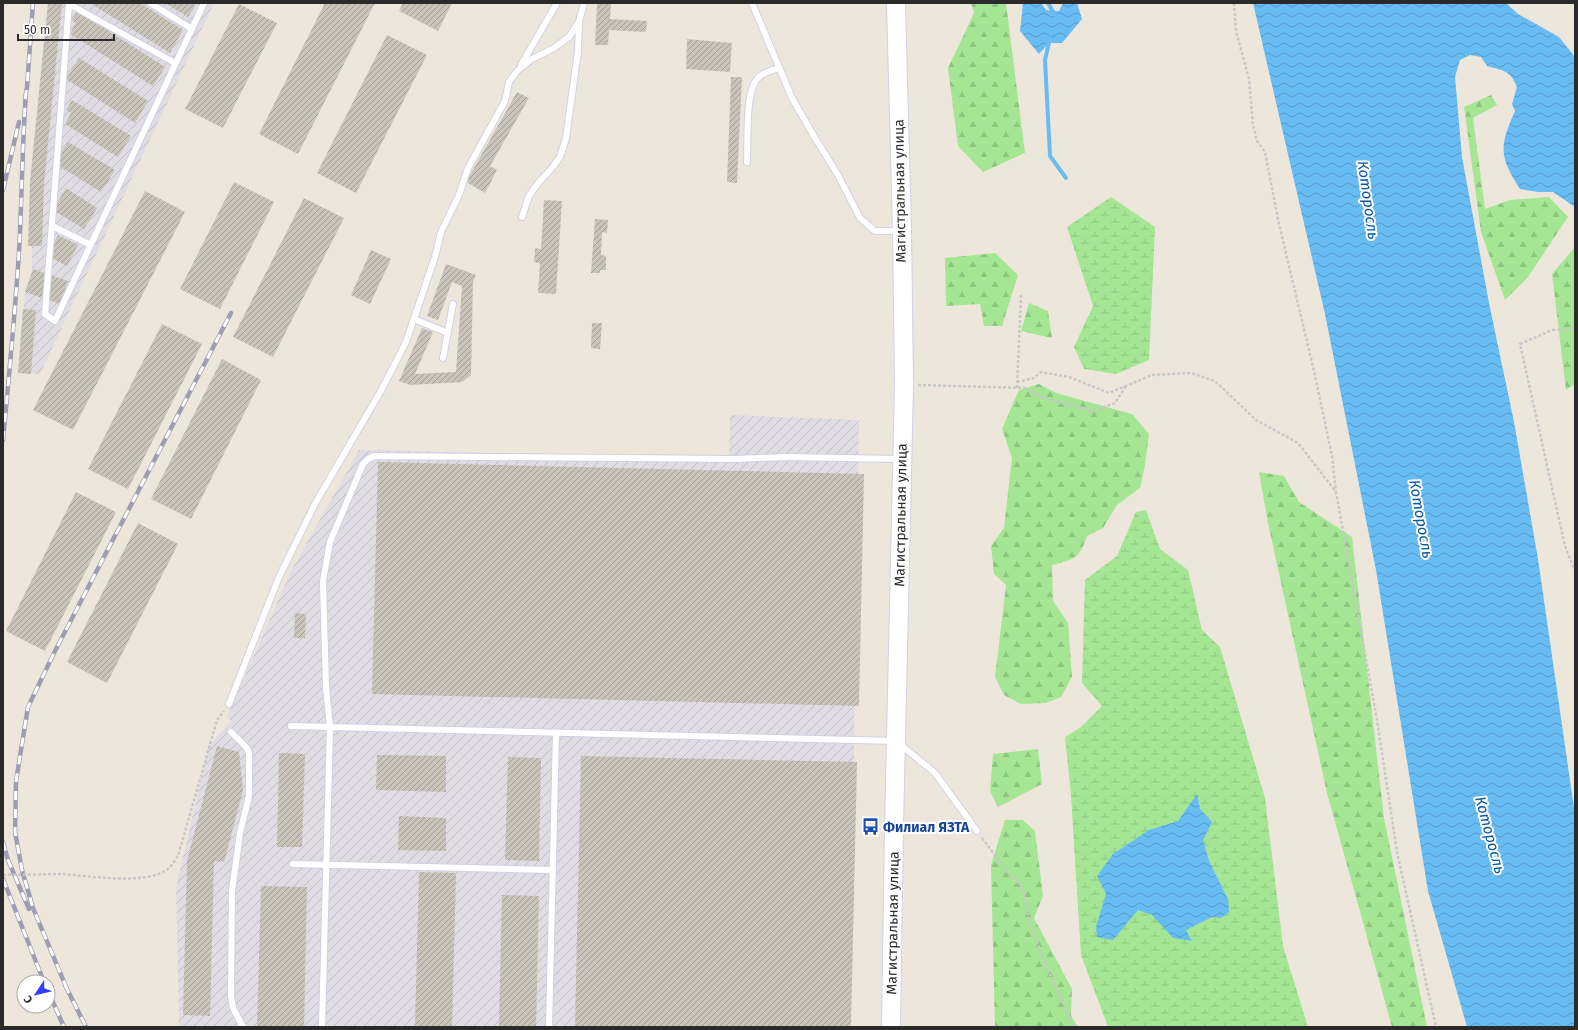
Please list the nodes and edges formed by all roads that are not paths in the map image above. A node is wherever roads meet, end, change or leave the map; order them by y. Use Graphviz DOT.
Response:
graph roads {
  1 [pos="69,3"];
  2 [pos="150,3"];
  3 [pos="204,3"];
  4 [pos="557,3"];
  5 [pos="584,3"];
  6 [pos="752,3"];
  7 [pos="896,3"];
  8 [pos="579,22"];
  9 [pos="192,28"];
  10 [pos="175,63"];
  11 [pos="778,68"];
  12 [pos="518,70"];
  13 [pos="747,162"];
  14 [pos="522,218"];
  15 [pos="52,226"];
  16 [pos="902,230"];
  17 [pos="90,245"];
  18 [pos="453,304"];
  19 [pos="414,319"];
  20 [pos="448,333"];
  21 [pos="443,358"];
  22 [pos="902,460"];
  23 [pos="229,704"];
  24 [pos="291,726"];
  25 [pos="330,727"];
  26 [pos="231,732"];
  27 [pos="556,733"];
  28 [pos="896,741"];
  29 [pos="977,831"];
  30 [pos="293,864"];
  31 [pos="326,865"];
  32 [pos="553,870"];
  33 [pos="243,1027"];
  34 [pos="322,1027"];
  35 [pos="549,1027"];
  36 [pos="891,1027"];
  1 -- 10 [label="lane"];
  1 -- 15 [label="lane"];
  2 -- 9 [label="lane"];
  3 -- 9 [label="lane"];
  4 -- 12 [label="lane"];
  5 -- 8 [label="lane"];
  6 -- 11 [label="lane"];
  7 -- 16 [label="main road, Магистральная улица"];
  8 -- 12 [label="lane"];
  8 -- 14 [label="lane"];
  9 -- 10 [label="lane"];
  10 -- 17 [label="lane"];
  11 -- 13 [label="lane"];
  11 -- 16 [label="lane"];
  12 -- 19 [label="lane"];
  15 -- 17 [label="lane"];
  15 -- 17 [label="lane"];
  16 -- 22 [label="main road, Магистральная улица"];
  18 -- 20 [label="lane"];
  19 -- 20 [label="lane"];
  19 -- 23 [label="lane"];
  20 -- 21 [label="lane"];
  22 -- 25 [label="lane"];
  22 -- 28 [label="main road, Магистральная улица"];
  24 -- 25 [label="lane"];
  25 -- 27 [label="lane"];
  25 -- 31 [label="lane"];
  26 -- 33 [label="lane"];
  27 -- 28 [label="lane"];
  27 -- 32 [label="lane"];
  28 -- 29 [label="lane"];
  28 -- 36 [label="main road, Магистральная улица"];
  30 -- 31 [label="lane"];
  31 -- 32 [label="lane"];
  31 -- 34 [label="lane"];
  32 -- 35 [label="lane"];
}
